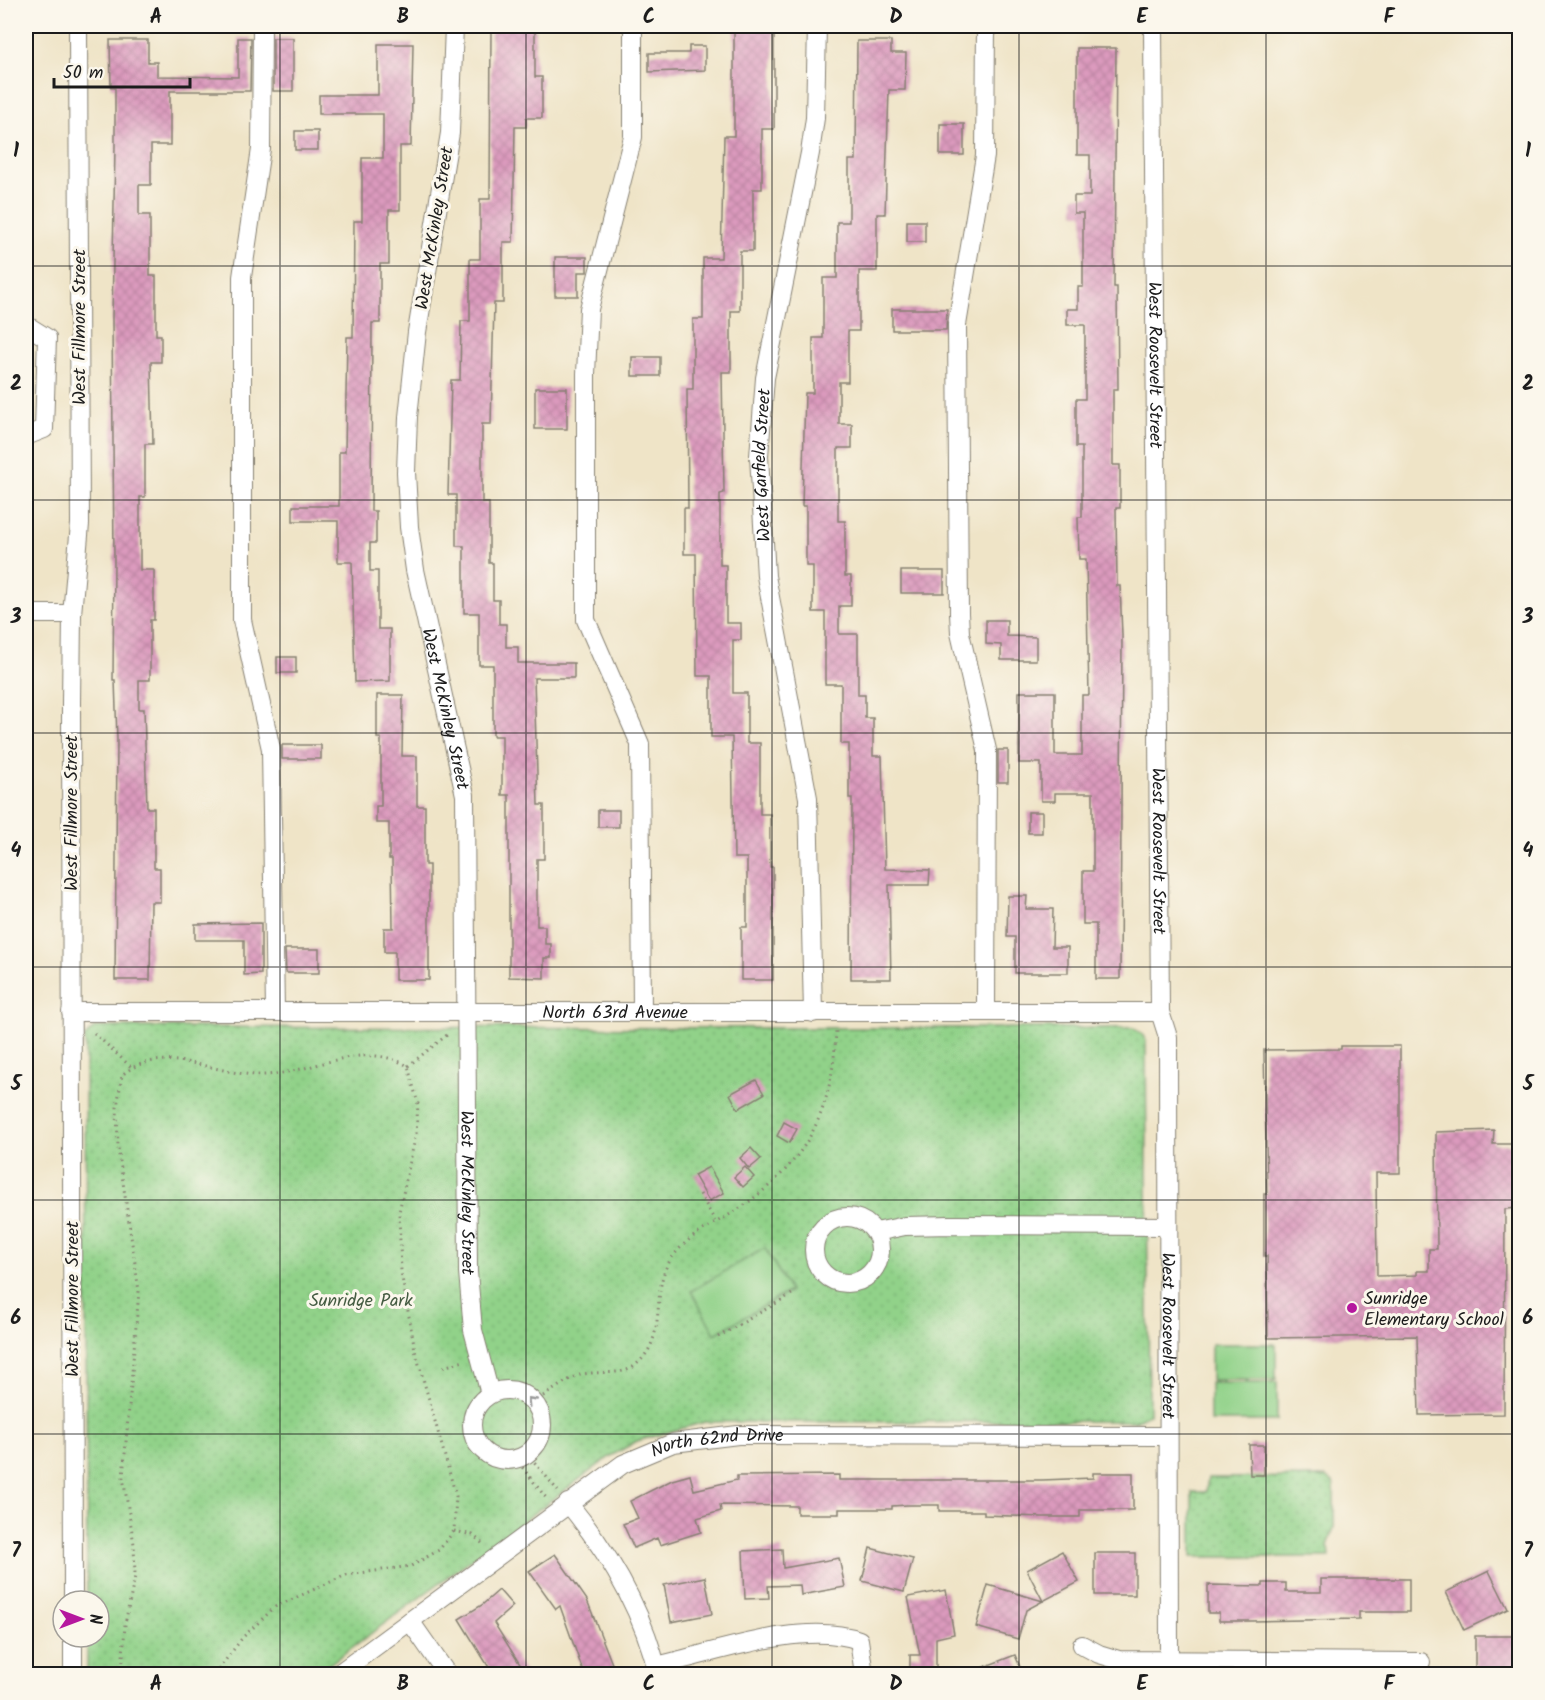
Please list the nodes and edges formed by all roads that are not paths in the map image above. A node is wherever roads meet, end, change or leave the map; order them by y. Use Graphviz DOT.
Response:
graph roads {
  1 [pos="78,26"];
  2 [pos="262,26"];
  3 [pos="454,26"];
  4 [pos="633,26"];
  5 [pos="817,26"];
  6 [pos="986,26"];
  7 [pos="1154,26"];
  8 [pos="26,325"];
  9 [pos="26,436"];
  10 [pos="26,614"];
  11 [pos="72,614"];
  12 [pos="71,1012"];
  13 [pos="275,1012"];
  14 [pos="466,1012"];
  15 [pos="642,1012"];
  16 [pos="986,1012"];
  17 [pos="1160,1012"];
  18 [pos="813,1013"];
  19 [pos="1168,1226"];
  20 [pos="876,1232"];
  21 [pos="490,1394"];
  22 [pos="1168,1436"];
  23 [pos="563,1497"];
  24 [pos="73,1589"];
  25 [pos="410,1621"];
  26 [pos="1082,1645"];
  27 [pos="73,1649"];
  28 [pos="1420,1662"];
  29 [pos="1169,1667"];
  30 [pos="657,1670"];
  31 [pos="73,1674"];
  32 [pos="338,1674"];
  33 [pos="447,1674"];
  34 [pos="864,1674"];
  1 -- 11 [label="street, West Fillmore Street"];
  2 -- 13 [label="street"];
  3 -- 14 [label="street, West McKinley Street"];
  4 -- 15 [label="street"];
  5 -- 18 [label="street, West Garfield Street"];
  6 -- 16 [label="street"];
  7 -- 17 [label="street, West Roosevelt Street"];
  8 -- 9 [label="street"];
  10 -- 11 [label="street"];
  11 -- 12 [label="street, West Fillmore Street"];
  12 -- 13 [label="street, North 63rd Avenue"];
  12 -- 24 [label="street, West Fillmore Street"];
  13 -- 14 [label="street, North 63rd Avenue"];
  14 -- 15 [label="street, North 63rd Avenue"];
  14 -- 21 [label="street, West McKinley Street"];
  15 -- 18 [label="street, North 63rd Avenue"];
  16 -- 17 [label="street, North 63rd Avenue"];
  16 -- 18 [label="street, North 63rd Avenue"];
  17 -- 19 [label="street, West Roosevelt Street"];
  19 -- 20 [label="street"];
  19 -- 22 [label="street, West Roosevelt Street"];
  21 -- 21 [label="street, one-way"];
  22 -- 23 [label="street, North 62nd Drive"];
  22 -- 29 [label="street, West Roosevelt Street"];
  23 -- 25 [label="street, North 62nd Drive"];
  23 -- 30 [label="street"];
  25 -- 32 [label="street, North 62nd Drive"];
  25 -- 33 [label="street"];
  26 -- 29 [label="street"];
  27 -- 31 [label="street"];
  28 -- 29 [label="street"];
  30 -- 34 [label="street"];
}
